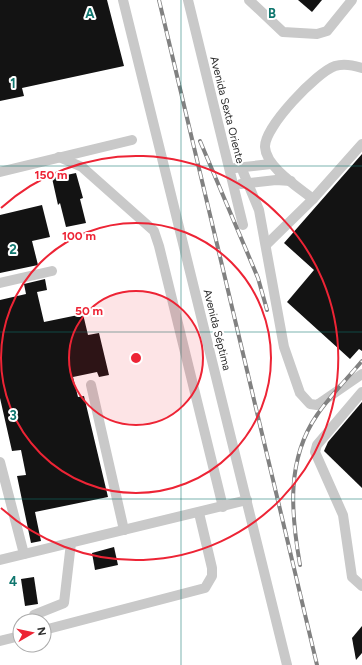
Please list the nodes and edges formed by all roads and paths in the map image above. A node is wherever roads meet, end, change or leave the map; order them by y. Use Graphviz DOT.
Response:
graph roads {
  1 [pos="123,0"];
  2 [pos="188,0"];
  3 [pos="250,0"];
  4 [pos="352,0"];
  5 [pos="362,68"];
  6 [pos="132,140"];
  7 [pos="362,144"];
  8 [pos="59,157"];
  9 [pos="271,164"];
  10 [pos="241,167"];
  11 [pos="229,168"];
  12 [pos="0,172"];
  13 [pos="291,181"];
  14 [pos="246,183"];
  15 [pos="234,185"];
  16 [pos="313,199"];
  17 [pos="243,225"];
  18 [pos="266,245"];
  19 [pos="52,271"];
  20 [pos="0,283"];
  21 [pos="362,374"];
  22 [pos="91,385"];
  23 [pos="362,392"];
  24 [pos="0,462"];
  25 [pos="246,500"];
  26 [pos="223,507"];
  27 [pos="199,513"];
  28 [pos="124,530"];
  29 [pos="71,543"];
  30 [pos="24,554"];
  31 [pos="0,560"];
  32 [pos="362,586"];
  33 [pos="39,613"];
  34 [pos="52,628"];
  35 [pos="12,638"];
  36 [pos="0,641"];
  37 [pos="287,665"];
  1 -- 25 [label="street, Avenida Séptima"];
  2 -- 11 [label="street, Avenida Sexta Oriente"];
  3 -- 4 [label="street"];
  5 -- 9 [label="street"];
  6 -- 8 [label="street"];
  7 -- 16 [label="street"];
  8 -- 12 [label="street"];
  8 -- 26 [label="street"];
  9 -- 10 [label="street"];
  9 -- 13 [label="street"];
  10 -- 11 [label="street"];
  10 -- 14 [label="street"];
  11 -- 15 [label="street, Avenida Sexta Oriente"];
  13 -- 14 [label="street"];
  13 -- 16 [label="street"];
  14 -- 15 [label="street"];
  14 -- 18 [label="street"];
  15 -- 17 [label="street, Avenida Sexta Oriente"];
  16 -- 18 [label="street"];
  18 -- 21 [label="street"];
  19 -- 20 [label="street"];
  22 -- 28 [label="street"];
  23 -- 32 [label="street"];
  24 -- 30 [label="street"];
  25 -- 26 [label="street"];
  25 -- 37 [label="street, Avenida Séptima"];
  26 -- 27 [label="street"];
  27 -- 28 [label="street"];
  27 -- 34 [label="street"];
  28 -- 29 [label="street"];
  29 -- 30 [label="street"];
  29 -- 33 [label="street"];
  30 -- 31 [label="street"];
  35 -- 36 [label="street"];
}
